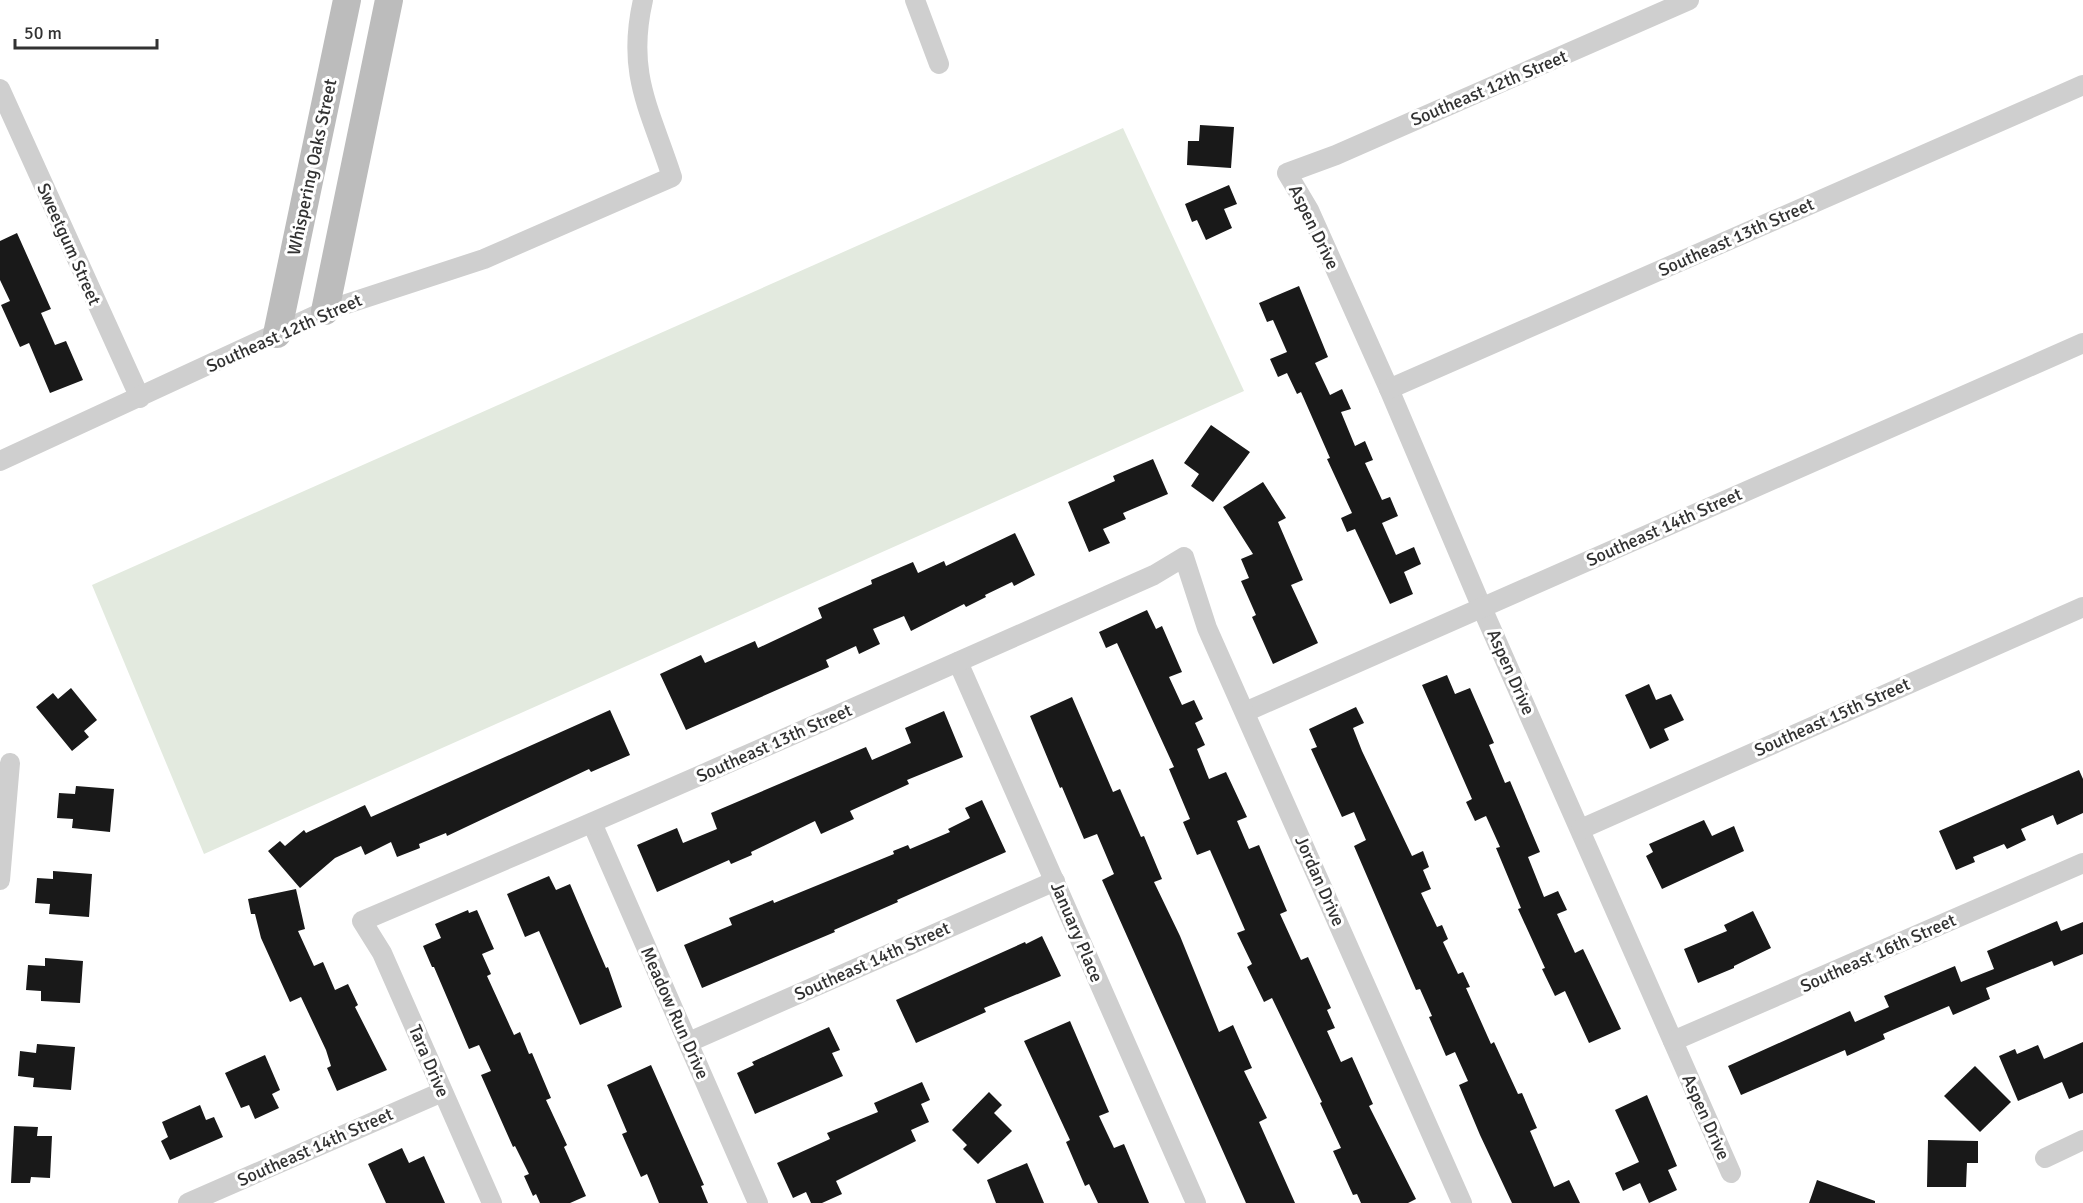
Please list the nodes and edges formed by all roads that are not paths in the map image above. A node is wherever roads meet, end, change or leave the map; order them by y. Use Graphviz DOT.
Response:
graph roads {
  1 [pos="347,0"];
  2 [pos="389,0"];
  3 [pos="643,0"];
  4 [pos="915,0"];
  5 [pos="1689,0"];
  6 [pos="939,64"];
  7 [pos="2083,85"];
  8 [pos="0,89"];
  9 [pos="1287,173"];
  10 [pos="326,312"];
  11 [pos="277,334"];
  12 [pos="2083,343"];
  13 [pos="1389,389"];
  14 [pos="140,398"];
  15 [pos="0,461"];
  16 [pos="1184,557"];
  17 [pos="2083,607"];
  18 [pos="1482,608"];
  19 [pos="958,662"];
  20 [pos="1245,712"];
  21 [pos="10,763"];
  22 [pos="592,823"];
  23 [pos="1581,829"];
  24 [pos="2083,863"];
  25 [pos="0,880"];
  26 [pos="1055,881"];
  27 [pos="362,921"];
  28 [pos="1673,1041"];
  29 [pos="689,1042"];
  30 [pos="442,1092"];
  31 [pos="2083,1140"];
  32 [pos="2044,1158"];
  33 [pos="1731,1173"];
  34 [pos="200,1201"];
  35 [pos="492,1203"];
  36 [pos="758,1203"];
  37 [pos="1196,1203"];
  38 [pos="1462,1203"];
  1 -- 11 [label="street, Whispering Oaks Street"];
  2 -- 10 [label="street"];
  3 -- 10 [label="street, Southeast 12th Street"];
  4 -- 6 [label="street"];
  5 -- 9 [label="street, Southeast 12th Street"];
  7 -- 13 [label="street, Southeast 13th Street"];
  8 -- 14 [label="street, Sweetgum Street"];
  9 -- 13 [label="street, Aspen Drive"];
  10 -- 11 [label="street, Southeast 12th Street"];
  11 -- 14 [label="street, Southeast 12th Street"];
  12 -- 18 [label="street, Southeast 14th Street"];
  13 -- 18 [label="street, Aspen Drive"];
  14 -- 15 [label="street, Southeast 12th Street"];
  16 -- 19 [label="street, Southeast 13th Street"];
  16 -- 20 [label="street, Jordan Drive"];
  17 -- 23 [label="street, Southeast 15th Street"];
  18 -- 20 [label="street, Southeast 14th Street"];
  18 -- 23 [label="street, Aspen Drive"];
  19 -- 22 [label="street, Southeast 13th Street"];
  19 -- 26 [label="street, January Place"];
  20 -- 38 [label="street, Jordan Drive"];
  21 -- 25 [label="street"];
  22 -- 27 [label="street, Southeast 13th Street"];
  22 -- 29 [label="street, Meadow Run Drive"];
  23 -- 28 [label="street, Aspen Drive"];
  24 -- 28 [label="street, Southeast 16th Street"];
  26 -- 29 [label="street, Southeast 14th Street"];
  26 -- 37 [label="street, January Place"];
  27 -- 30 [label="street, Tara Drive"];
  28 -- 33 [label="street, Aspen Drive"];
  29 -- 36 [label="street, Meadow Run Drive"];
  30 -- 34 [label="street, Southeast 14th Street"];
  30 -- 35 [label="street, Tara Drive"];
  31 -- 32 [label="street"];
}
